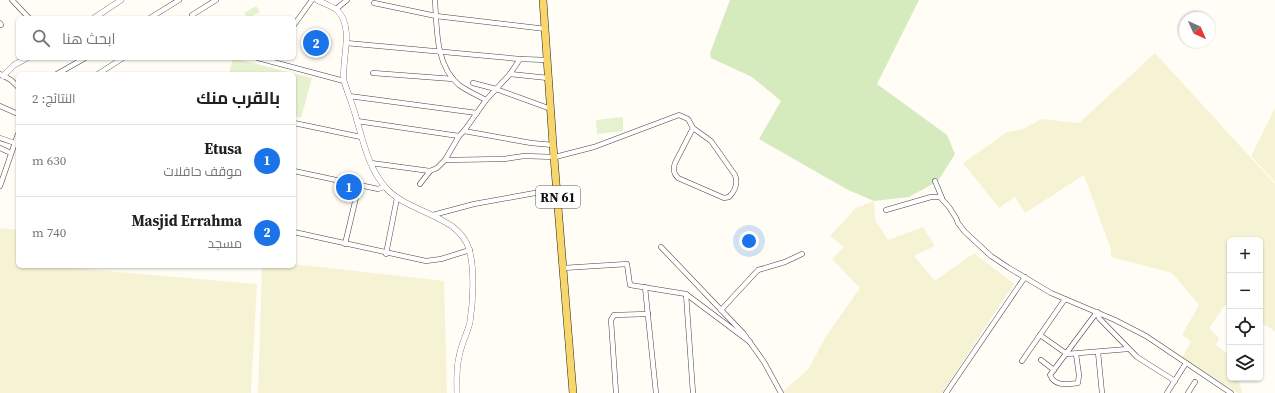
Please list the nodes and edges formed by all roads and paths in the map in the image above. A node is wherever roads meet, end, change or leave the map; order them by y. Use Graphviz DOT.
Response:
graph roads {
  1 [pos="12,0"];
  2 [pos="120,0"];
  3 [pos="179,0"];
  4 [pos="216,0"];
  5 [pos="312,0"];
  6 [pos="317,0"];
  7 [pos="347,0"];
  8 [pos="435,0"];
  9 [pos="544,0"];
  10 [pos="374,3"];
  11 [pos="336,9"];
  12 [pos="27,16"];
  13 [pos="97,16"];
  14 [pos="153,16"];
  15 [pos="192,16"];
  16 [pos="436,16"];
  17 [pos="296,22"];
  18 [pos="546,29"];
  19 [pos="346,43"];
  20 [pos="440,51"];
  21 [pos="520,59"];
  22 [pos="23,60"];
  23 [pos="82,60"];
  24 [pos="120,60"];
  25 [pos="273,60"];
  26 [pos="547,60"];
  27 [pos="60,72"];
  28 [pos="101,72"];
  29 [pos="373,73"];
  30 [pos="510,74"];
  31 [pos="1,75"];
  32 [pos="548,78"];
  33 [pos="453,79"];
  34 [pos="344,81"];
  35 [pos="473,84"];
  36 [pos="16,85"];
  37 [pos="496,89"];
  38 [pos="349,96"];
  39 [pos="486,100"];
  40 [pos="0,106"];
  41 [pos="551,109"];
  42 [pos="16,113"];
  43 [pos="477,113"];
  44 [pos="357,120"];
  45 [pos="296,123"];
  46 [pos="693,128"];
  47 [pos="464,131"];
  48 [pos="459,136"];
  49 [pos="361,137"];
  50 [pos="0,138"];
  51 [pos="16,140"];
  52 [pos="15,143"];
  53 [pos="553,145"];
  54 [pos="0,148"];
  55 [pos="11,153"];
  56 [pos="555,157"];
  57 [pos="445,160"];
  58 [pos="371,163"];
  59 [pos="296,170"];
  60 [pos="430,171"];
  61 [pos="1,177"];
  62 [pos="935,181"];
  63 [pos="420,184"];
  64 [pos="359,185"];
  65 [pos="0,186"];
  66 [pos="384,187"];
  67 [pos="557,189"];
  68 [pos="397,198"];
  69 [pos="943,200"];
  70 [pos="886,210"];
  71 [pos="433,216"];
  72 [pos="296,232"];
  73 [pos="345,244"];
  74 [pos="661,247"];
  75 [pos="470,250"];
  76 [pos="386,254"];
  77 [pos="802,254"];
  78 [pos="563,268"];
  79 [pos="1025,277"];
  80 [pos="645,287"];
  81 [pos="686,294"];
  82 [pos="1065,299"];
  83 [pos="721,310"];
  84 [pos="1097,312"];
  85 [pos="648,314"];
  86 [pos="1040,336"];
  87 [pos="750,342"];
  88 [pos="1128,349"];
  89 [pos="1098,352"];
  90 [pos="1066,354"];
  91 [pos="1076,354"];
  92 [pos="1041,360"];
  93 [pos="1022,361"];
  94 [pos="1186,363"];
  95 [pos="1054,370"];
  96 [pos="1175,381"];
  97 [pos="1195,382"];
  98 [pos="457,393"];
  99 [pos="573,393"];
  100 [pos="616,393"];
  101 [pos="656,393"];
  102 [pos="693,393"];
  103 [pos="781,393"];
  104 [pos="946,393"];
  105 [pos="1102,393"];
  106 [pos="1167,393"];
  107 [pos="1188,393"];
  108 [pos="1231,393"];
  1 -- 12 [label="street"];
  2 -- 13 [label="street"];
  3 -- 14 [label="street"];
  4 -- 15 [label="street"];
  5 -- 17 [label="street"];
  6 -- 11 [label="street"];
  7 -- 11 [label="street"];
  8 -- 16 [label="street"];
  9 -- 18 [label="main road, RN 61"];
  10 -- 16 [label="street"];
  11 -- 19 [label="street"];
  16 -- 18 [label="street"];
  16 -- 20 [label="street"];
  18 -- 26 [label="main road, RN 61"];
  19 -- 20 [label="street"];
  19 -- 34 [label="street"];
  20 -- 21 [label="street"];
  20 -- 33 [label="street"];
  21 -- 26 [label="street"];
  21 -- 30 [label="street"];
  22 -- 31 [label="street"];
  23 -- 27 [label="street"];
  24 -- 28 [label="street"];
  25 -- 34 [label="street"];
  26 -- 32 [label="main road, RN 61"];
  29 -- 33 [label="street"];
  30 -- 32 [label="street"];
  30 -- 37 [label="street"];
  31 -- 36 [label="street"];
  32 -- 41 [label="main road, RN 61"];
  33 -- 39 [label="street"];
  34 -- 38 [label="street"];
  35 -- 37 [label="street"];
  37 -- 39 [label="street"];
  37 -- 41 [label="street"];
  38 -- 43 [label="street"];
  38 -- 44 [label="street"];
  39 -- 43 [label="street"];
  40 -- 42 [label="street"];
  41 -- 53 [label="main road, RN 61"];
  43 -- 47 [label="street"];
  44 -- 48 [label="street"];
  44 -- 49 [label="street"];
  45 -- 49 [label="street"];
  46 -- 46 [label="street"];
  46 -- 56 [label="street"];
  47 -- 48 [label="street"];
  47 -- 53 [label="street"];
  48 -- 57 [label="street"];
  49 -- 58 [label="street"];
  50 -- 52 [label="street"];
  51 -- 52 [label="street"];
  52 -- 55 [label="street"];
  53 -- 56 [label="main road, RN 61"];
  54 -- 55 [label="street"];
  55 -- 61 [label="street"];
  56 -- 57 [label="street"];
  56 -- 67 [label="main road, RN 61"];
  57 -- 60 [label="street"];
  58 -- 60 [label="street"];
  58 -- 66 [label="street"];
  59 -- 64 [label="street"];
  60 -- 63 [label="street"];
  61 -- 65 [label="street"];
  62 -- 69 [label="street"];
  64 -- 66 [label="street"];
  64 -- 73 [label="street"];
  66 -- 68 [label="street"];
  67 -- 71 [label="street"];
  67 -- 78 [label="main road, RN 61"];
  68 -- 71 [label="street"];
  68 -- 76 [label="street"];
  69 -- 70 [label="street"];
  69 -- 79 [label="street"];
  71 -- 75 [label="street"];
  72 -- 73 [label="street"];
  73 -- 76 [label="street"];
  74 -- 83 [label="street"];
  75 -- 76 [label="street"];
  75 -- 98 [label="street"];
  77 -- 83 [label="street"];
  78 -- 80 [label="street"];
  78 -- 99 [label="main road, RN 61"];
  79 -- 82 [label="street"];
  79 -- 104 [label="street"];
  80 -- 81 [label="street"];
  80 -- 85 [label="street"];
  81 -- 87 [label="street"];
  81 -- 102 [label="street"];
  82 -- 84 [label="street"];
  82 -- 86 [label="street"];
  83 -- 87 [label="street"];
  84 -- 88 [label="street"];
  84 -- 90 [label="street"];
  84 -- 94 [label="street"];
  85 -- 100 [label="street"];
  85 -- 101 [label="street"];
  86 -- 90 [label="street"];
  86 -- 93 [label="street"];
  87 -- 103 [label="street"];
  88 -- 89 [label="street"];
  88 -- 96 [label="street"];
  89 -- 91 [label="street"];
  89 -- 105 [label="street"];
  90 -- 91 [label="street"];
  90 -- 95 [label="street"];
  91 -- 95 [label="street"];
  92 -- 95 [label="street"];
  94 -- 96 [label="street"];
  94 -- 108 [label="street"];
  96 -- 106 [label="street"];
  97 -- 107 [label="street"];
}
